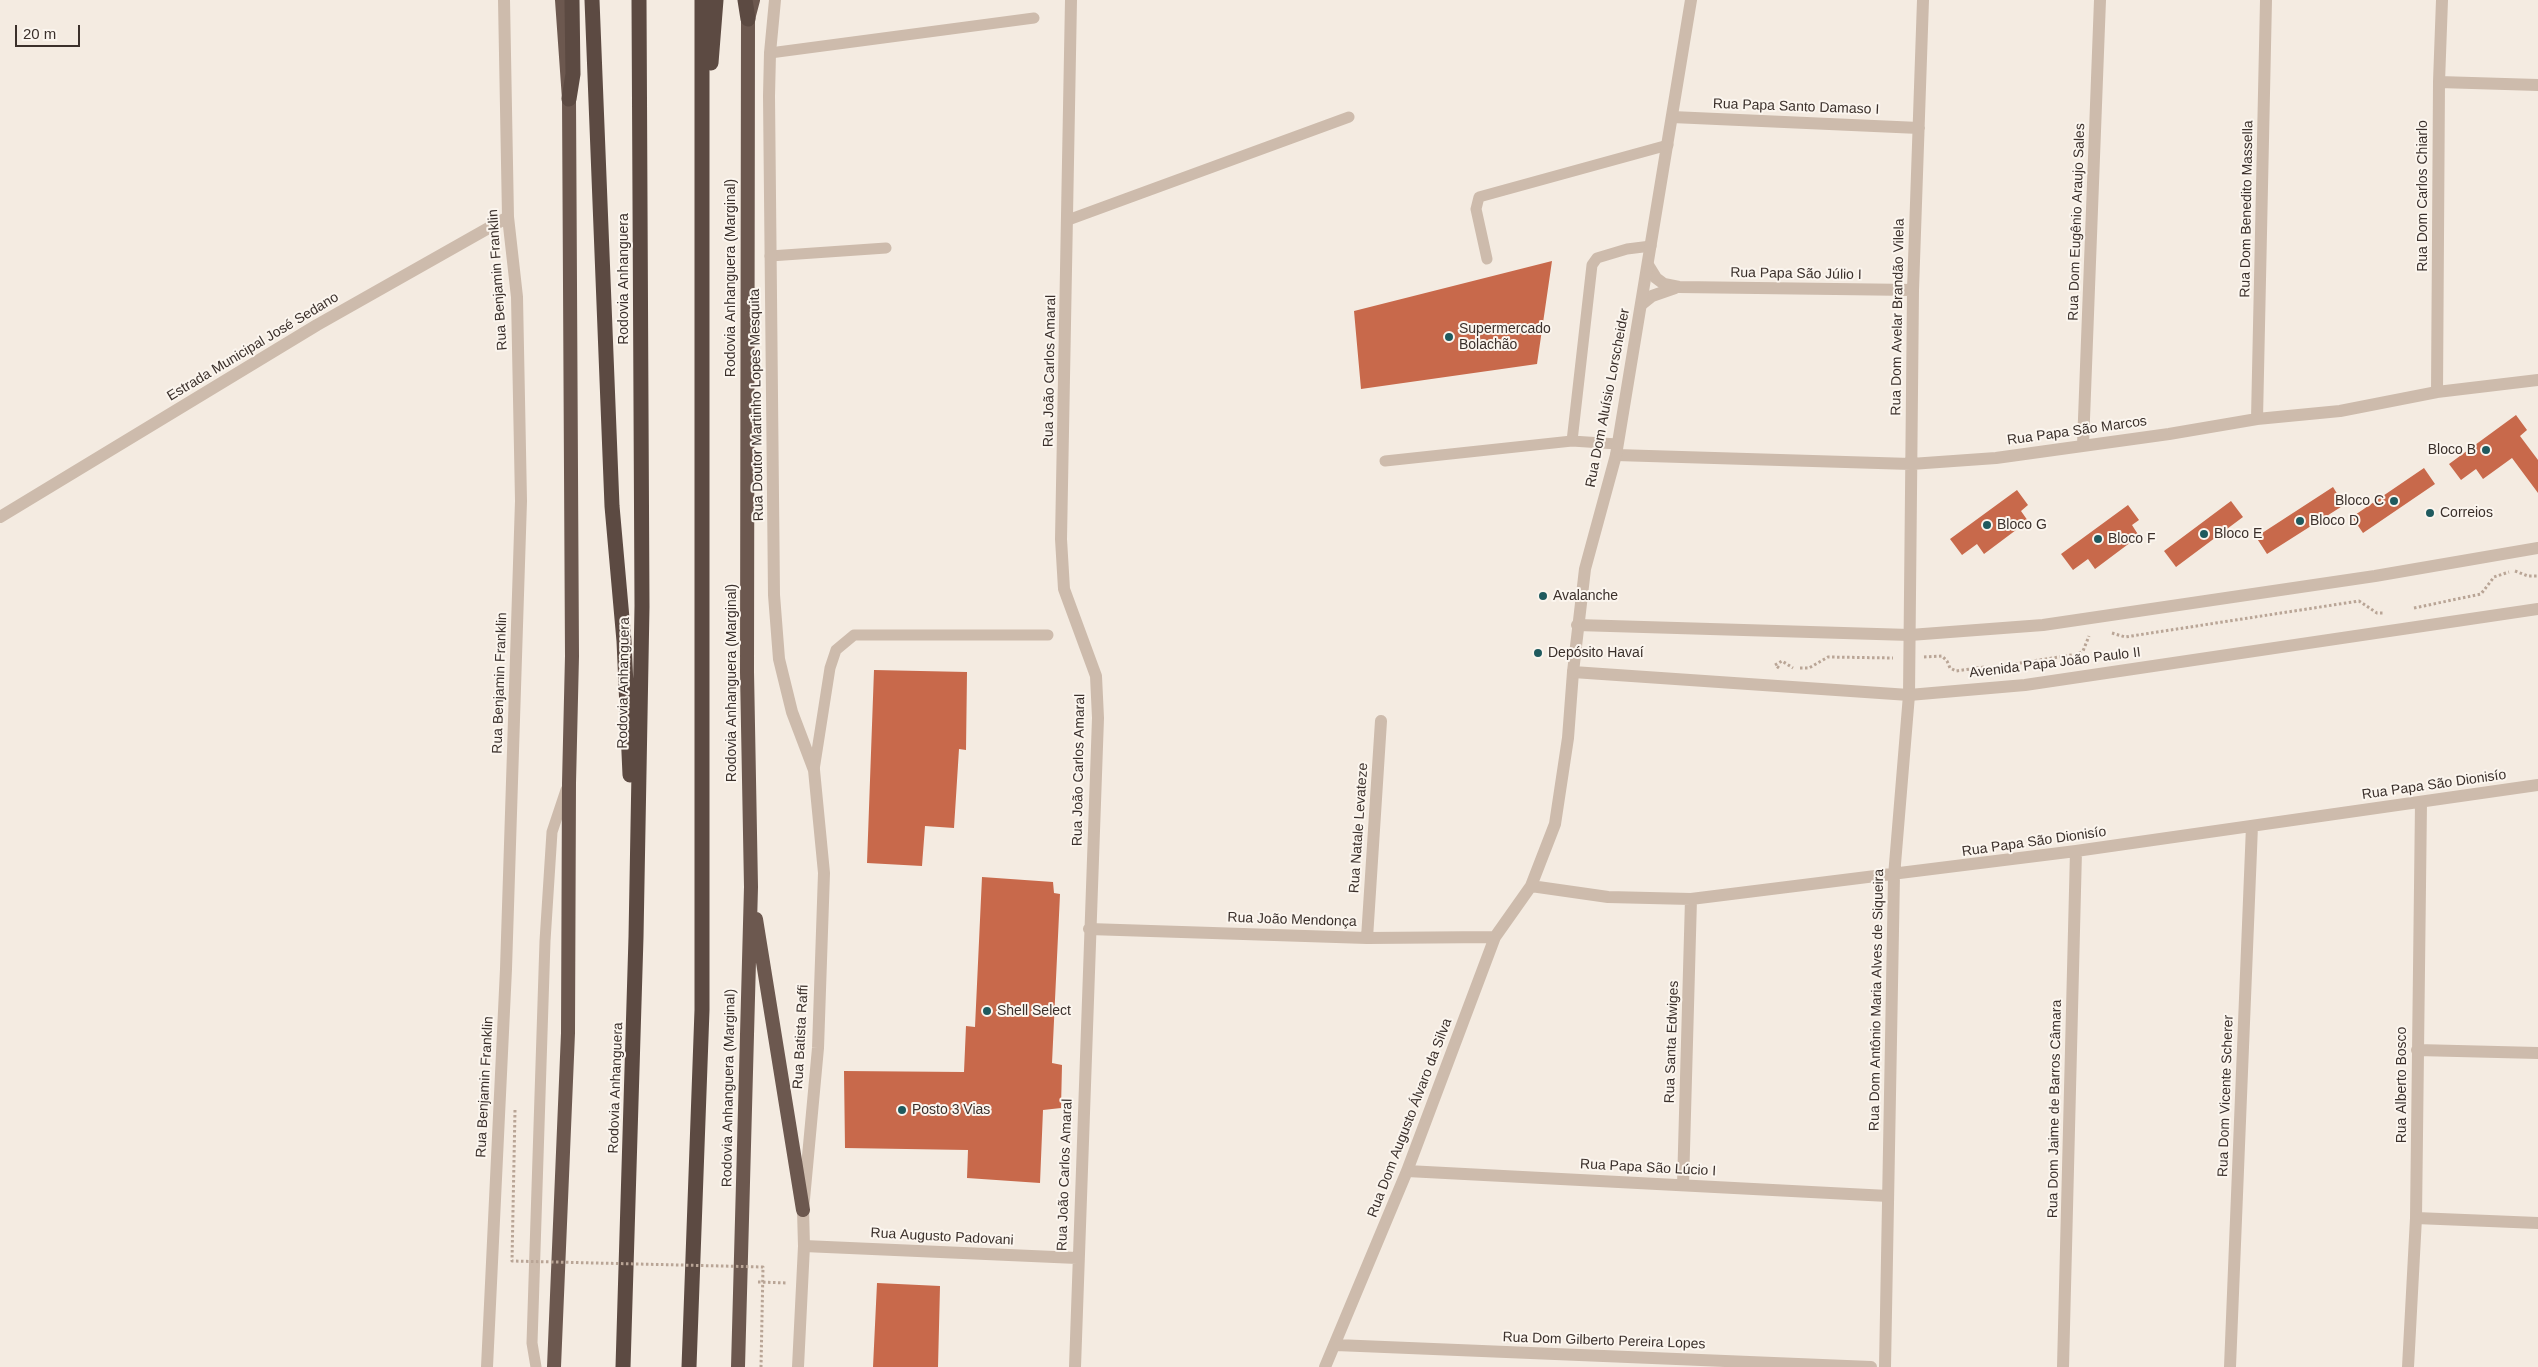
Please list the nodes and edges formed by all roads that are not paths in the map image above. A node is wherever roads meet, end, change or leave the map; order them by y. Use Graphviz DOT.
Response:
graph roads {
  1 [pos="504,0"];
  2 [pos="562,0"];
  3 [pos="572,0"];
  4 [pos="592,0"];
  5 [pos="638,0"];
  6 [pos="702,0"];
  7 [pos="716,0"];
  8 [pos="745,0"];
  9 [pos="753,0"];
  10 [pos="775,0"];
  11 [pos="1071,0"];
  12 [pos="1691,0"];
  13 [pos="1923,0"];
  14 [pos="2100,0"];
  15 [pos="2266,0"];
  16 [pos="2442,0"];
  17 [pos="1034,18"];
  18 [pos="748,19"];
  19 [pos="770,53"];
  20 [pos="2439,82"];
  21 [pos="2538,85"];
  22 [pos="569,99"];
  23 [pos="1349,117"];
  24 [pos="1672,117"];
  25 [pos="1919,128"];
  26 [pos="1668,145"];
  27 [pos="703,154"];
  28 [pos="508,218"];
  29 [pos="1068,220"];
  30 [pos="1651,246"];
  31 [pos="886,248"];
  32 [pos="770,256"];
  33 [pos="1487,259"];
  34 [pos="1648,265"];
  35 [pos="1679,287"];
  36 [pos="1913,290"];
  37 [pos="1642,304"];
  38 [pos="2538,380"];
  39 [pos="2437,392"];
  40 [pos="2257,419"];
  41 [pos="1572,441"];
  42 [pos="2083,445"];
  43 [pos="1616,450"];
  44 [pos="1385,461"];
  45 [pos="1911,464"];
  46 [pos="0,505"];
  47 [pos="17,506"];
  48 [pos="0,517"];
  49 [pos="2538,548"];
  50 [pos="2538,609"];
  51 [pos="1577,625"];
  52 [pos="1048,635"];
  53 [pos="1910,635"];
  54 [pos="1573,672"];
  55 [pos="1910,696"];
  56 [pos="792,712"];
  57 [pos="1381,721"];
  58 [pos="814,770"];
  59 [pos="569,783"];
  60 [pos="2538,785"];
  61 [pos="2421,803"];
  62 [pos="2252,826"];
  63 [pos="2076,851"];
  64 [pos="1894,876"];
  65 [pos="1532,886"];
  66 [pos="750,887"];
  67 [pos="1691,899"];
  68 [pos="1089,929"];
  69 [pos="636,937"];
  70 [pos="1495,937"];
  71 [pos="1367,938"];
  72 [pos="2417,1050"];
  73 [pos="2538,1053"];
  74 [pos="1407,1171"];
  75 [pos="1683,1185"];
  76 [pos="1888,1196"];
  77 [pos="803,1210"];
  78 [pos="2416,1218"];
  79 [pos="2538,1223"];
  80 [pos="804,1246"];
  81 [pos="1077,1258"];
  82 [pos="1336,1345"];
  83 [pos="487,1367"];
  84 [pos="536,1367"];
  85 [pos="554,1367"];
  86 [pos="623,1367"];
  87 [pos="690,1367"];
  88 [pos="738,1367"];
  89 [pos="798,1367"];
  90 [pos="1075,1367"];
  91 [pos="1325,1367"];
  92 [pos="1871,1367"];
  93 [pos="1886,1367"];
  94 [pos="2063,1367"];
  95 [pos="2230,1367"];
  96 [pos="2408,1367"];
  1 -- 28 [label="street, Rua Benjamin Franklin"];
  2 -- 22 [label="highway"];
  3 -- 22 [label="highway"];
  4 -- 69 [label="highway"];
  5 -- 69 [label="highway, Rodovia Anhanguera"];
  6 -- 27 [label="highway"];
  7 -- 27 [label="highway"];
  8 -- 18 [label="highway"];
  9 -- 18 [label="highway, Rodovia Anhanguera (Marginal)"];
  10 -- 19 [label="street, Rua Doutor Martinho Lopes Mesquita"];
  11 -- 29 [label="street, Rua João Carlos Amaral"];
  12 -- 24 [label="street, Rua Dom Aluísio Lorscheider"];
  13 -- 25 [label="street, Rua Dom Avelar Brandão Vilela"];
  14 -- 42 [label="street, Rua Dom Eugênio Araujo Sales"];
  15 -- 40 [label="street, Rua Dom Benedito Massella"];
  16 -- 20 [label="street, Rua Dom Carlos Chiarlo"];
  17 -- 19 [label="lane"];
  18 -- 66 [label="highway, Rodovia Anhanguera (Marginal)"];
  19 -- 32 [label="street, Rua Doutor Martinho Lopes Mesquita"];
  20 -- 21 [label="street"];
  20 -- 39 [label="street, Rua Dom Carlos Chiarlo"];
  22 -- 59 [label="highway"];
  23 -- 29 [label="lane"];
  24 -- 25 [label="street, Rua Papa Santo Damaso I"];
  24 -- 26 [label="street, Rua Dom Aluísio Lorscheider"];
  25 -- 36 [label="street, Rua Dom Avelar Brandão Vilela"];
  26 -- 30 [label="street, Rua Dom Aluísio Lorscheider"];
  26 -- 33 [label="lane"];
  27 -- 87 [label="highway"];
  28 -- 47 [label="street, Estrada Municipal José Sedano"];
  28 -- 83 [label="street, Rua Benjamin Franklin"];
  29 -- 68 [label="street, Rua João Carlos Amaral"];
  30 -- 34 [label="street, Rua Dom Aluísio Lorscheider"];
  30 -- 41 [label="lane"];
  31 -- 32 [label="lane"];
  32 -- 56 [label="street, Rua Doutor Martinho Lopes Mesquita"];
  34 -- 35 [label="street, Rua Papa São Júlio I"];
  34 -- 37 [label="street, Rua Dom Aluísio Lorscheider"];
  35 -- 36 [label="street, Rua Papa São Júlio I"];
  35 -- 37 [label="street, Rua Papa São Júlio I"];
  36 -- 45 [label="street, Rua Dom Avelar Brandão Vilela"];
  37 -- 43 [label="street, Rua Dom Aluísio Lorscheider"];
  38 -- 39 [label="street, Rua Papa São Marcos"];
  39 -- 40 [label="street, Rua Papa São Marcos"];
  40 -- 42 [label="street, Rua Papa São Marcos"];
  41 -- 43 [label="lane"];
  41 -- 44 [label="lane"];
  42 -- 45 [label="street, Rua Papa São Marcos"];
  43 -- 45 [label="street, Rua Papa São Marcos"];
  43 -- 51 [label="street, Rua Dom Aluísio Lorscheider"];
  45 -- 53 [label="street, Rua Dom Avelar Brandão Vilela"];
  46 -- 47 [label="street"];
  47 -- 48 [label="street, Estrada Municipal José Sedano"];
  49 -- 53 [label="street"];
  50 -- 55 [label="street, Avenida Papa João Paulo II"];
  51 -- 53 [label="street"];
  51 -- 54 [label="street, Rua Dom Aluísio Lorscheider"];
  52 -- 58 [label="lane"];
  53 -- 55 [label="street, Rua Dom Antônio Maria Alves de Siqueira"];
  54 -- 55 [label="street, Avenida Papa João Paulo II"];
  54 -- 65 [label="street, Rua Dom Aluísio Lorscheider"];
  55 -- 64 [label="street, Rua Dom Antônio Maria Alves de Siqueira"];
  56 -- 58 [label="street, Rua Batista Raffi"];
  57 -- 71 [label="street, Rua Natale Levateze"];
  58 -- 77 [label="street, Rua Batista Raffi"];
  59 -- 84 [label="lane"];
  59 -- 85 [label="highway"];
  60 -- 61 [label="street, Rua Papa São Dionisío"];
  61 -- 62 [label="street, Rua Papa São Dionisío"];
  61 -- 72 [label="street, Rua Alberto Bosco"];
  62 -- 63 [label="street, Rua Papa São Dionisío"];
  62 -- 95 [label="street, Rua Dom Vicente Scherer"];
  63 -- 64 [label="street, Rua Papa São Dionisío"];
  63 -- 94 [label="street, Rua Dom Jaime de Barros Câmara"];
  64 -- 67 [label="street, Rua Papa São Dionisío"];
  64 -- 76 [label="street, Rua Dom Antônio Maria Alves de Siqueira"];
  65 -- 67 [label="street, Rua Papa São Dionisío"];
  65 -- 70 [label="street, Rua Dom Augusto Álvaro da Silva"];
  66 -- 77 [label="highway"];
  66 -- 88 [label="highway, Rodovia Anhanguera (Marginal)"];
  67 -- 75 [label="street, Rua Santa Edwiges"];
  68 -- 71 [label="street, Rua João Mendonça"];
  68 -- 81 [label="street, Rua João Carlos Amaral"];
  69 -- 86 [label="highway, Rodovia Anhanguera"];
  70 -- 71 [label="street, Rua João Mendonça"];
  70 -- 74 [label="street, Rua Dom Augusto Álvaro da Silva"];
  72 -- 73 [label="street"];
  72 -- 78 [label="street, Rua Alberto Bosco"];
  74 -- 75 [label="street, Rua Papa São Lúcio I"];
  74 -- 82 [label="street, Rua Dom Augusto Álvaro da Silva"];
  75 -- 76 [label="street, Rua Papa São Lúcio I"];
  76 -- 93 [label="street, Rua Dom Antônio Maria Alves de Siqueira"];
  77 -- 80 [label="street, Rua Batista Raffi"];
  78 -- 79 [label="street"];
  78 -- 96 [label="street, Rua Alberto Bosco"];
  80 -- 81 [label="street, Rua Augusto Padovani"];
  80 -- 89 [label="street, Rua Batista Raffi"];
  81 -- 90 [label="street, Rua João Carlos Amaral"];
  82 -- 91 [label="street, Rua Dom Augusto Álvaro da Silva"];
  82 -- 92 [label="street, Rua Dom Gilberto Pereira Lopes"];
}
